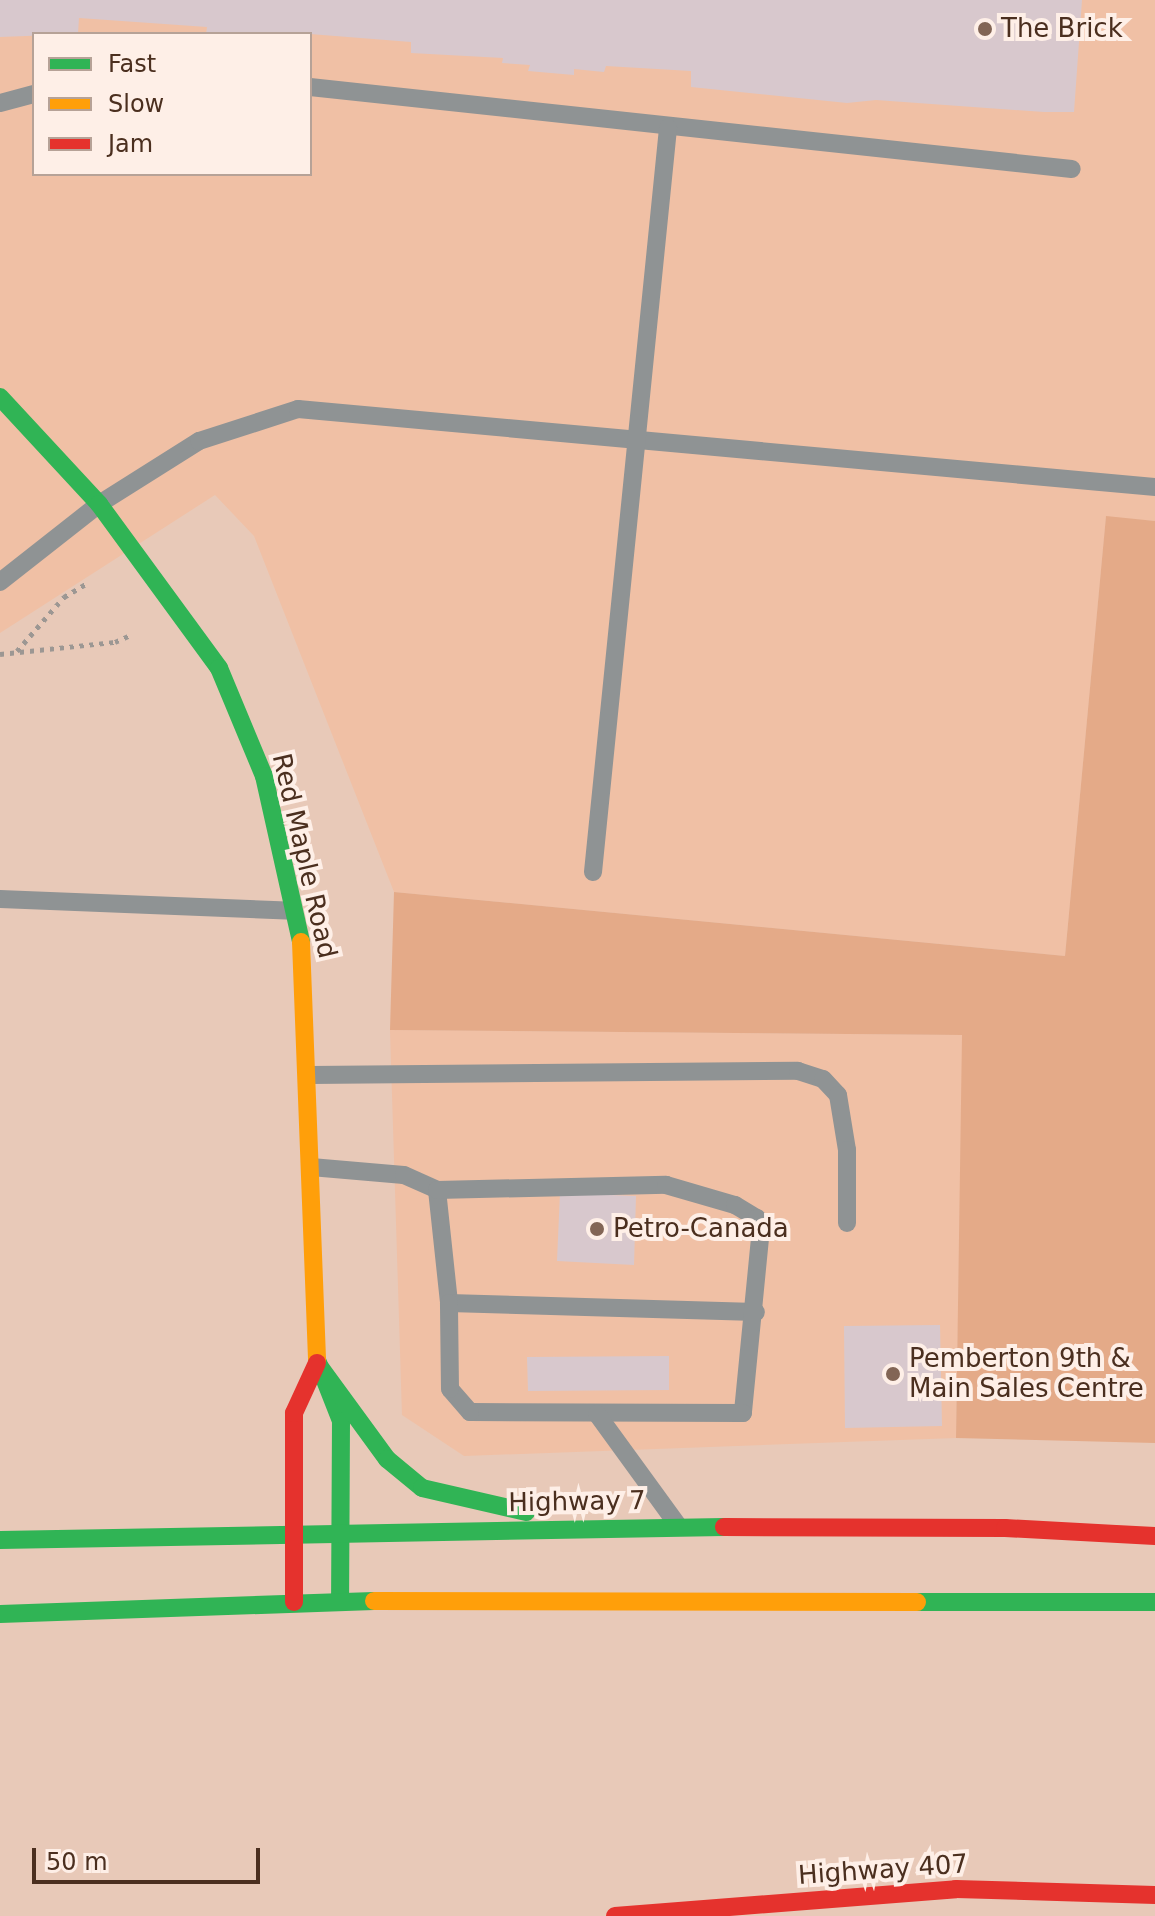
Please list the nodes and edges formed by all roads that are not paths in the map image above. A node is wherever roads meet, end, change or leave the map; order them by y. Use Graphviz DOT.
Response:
graph roads {
  1 [pos="312,87"];
  2 [pos="32,95"];
  3 [pos="0,103"];
  4 [pos="668,128"];
  5 [pos="1072,169"];
  6 [pos="0,397"];
  7 [pos="636,440"];
  8 [pos="1155,487"];
  9 [pos="99,504"];
  10 [pos="0,582"];
  11 [pos="593,872"];
  12 [pos="0,899"];
  13 [pos="294,911"];
  14 [pos="310,1075"];
  15 [pos="311,1167"];
  16 [pos="437,1190"];
  17 [pos="847,1223"];
  18 [pos="449,1303"];
  19 [pos="756,1312"];
  20 [pos="317,1363"];
  21 [pos="597,1414"];
  22 [pos="591,1527"];
  23 [pos="678,1527"];
  24 [pos="339,1532"];
  25 [pos="294,1533"];
  26 [pos="1146,1536"];
  27 [pos="0,1540"];
  28 [pos="340,1601"];
  29 [pos="294,1602"];
  30 [pos="1155,1602"];
  31 [pos="0,1614"];
  32 [pos="1155,1895"];
  33 [pos="615,1916"];
  1 -- 4 [label="lane"];
  2 -- 3 [label="lane"];
  4 -- 5 [label="lane"];
  4 -- 7 [label="lane"];
  6 -- 9 [label="main road, Red Maple Road"];
  7 -- 8 [label="lane"];
  7 -- 9 [label="lane"];
  7 -- 11 [label="lane"];
  9 -- 10 [label="lane"];
  9 -- 13 [label="main road, Red Maple Road"];
  12 -- 13 [label="lane"];
  13 -- 14 [label="main road, Red Maple Road"];
  14 -- 15 [label="main road, Red Maple Road"];
  14 -- 17 [label="lane"];
  15 -- 16 [label="lane"];
  15 -- 20 [label="main road, Red Maple Road"];
  16 -- 18 [label="lane"];
  16 -- 19 [label="lane"];
  18 -- 19 [label="lane"];
  18 -- 21 [label="lane"];
  19 -- 21 [label="lane"];
  20 -- 22 [label="main road"];
  20 -- 24 [label="main road, Red Maple Road"];
  20 -- 25 [label="main road, Red Maple Road"];
  21 -- 23 [label="lane"];
  22 -- 23 [label="main road, Highway 7"];
  22 -- 24 [label="main road, Highway 7"];
  23 -- 26 [label="main road, Highway 7"];
  24 -- 25 [label="main road, Highway 7"];
  24 -- 28 [label="main road, Red Maple Road"];
  25 -- 27 [label="main road, Highway 7"];
  25 -- 29 [label="main road, Red Maple Road"];
  28 -- 29 [label="main road"];
  28 -- 30 [label="main road"];
  29 -- 31 [label="main road"];
  32 -- 33 [label="main road, Highway 407"];
}
